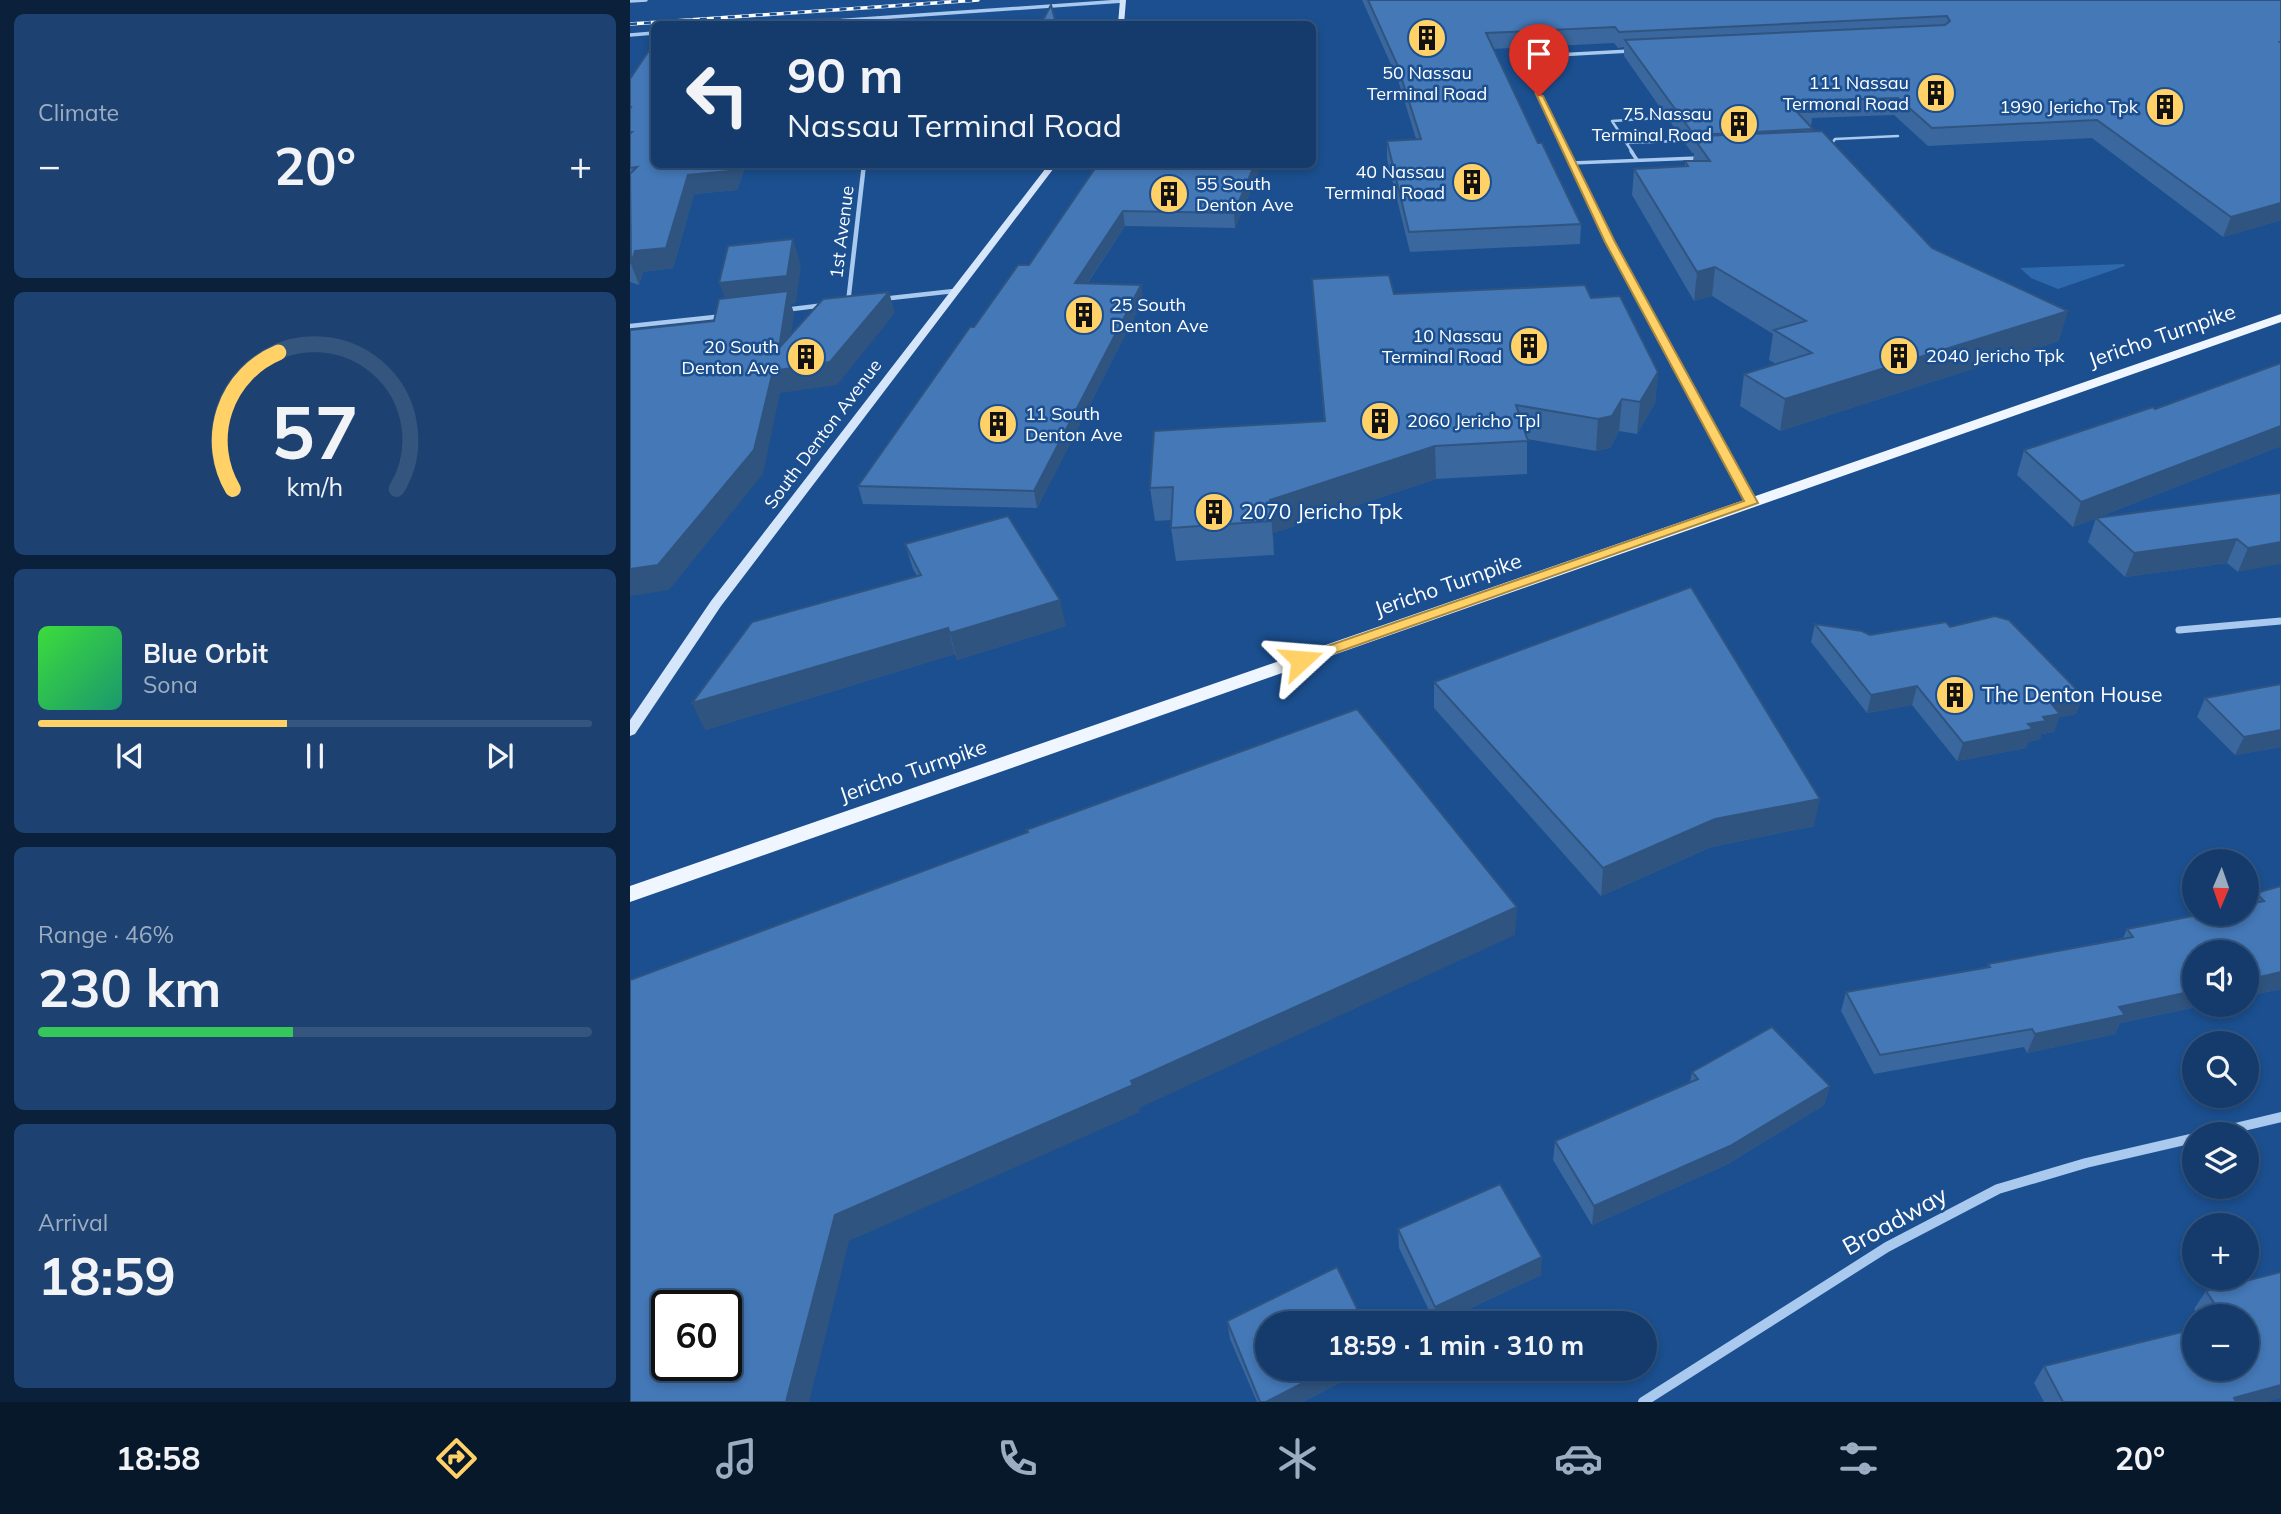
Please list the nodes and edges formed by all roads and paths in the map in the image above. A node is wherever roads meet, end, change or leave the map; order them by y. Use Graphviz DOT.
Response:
graph roads {
  1 [pos="646,0"];
  2 [pos="630,1"];
  3 [pos="1123,1"];
  4 [pos="880,18"];
  5 [pos="839,21"];
  6 [pos="1121,21"];
  7 [pos="651,33"];
  8 [pos="632,35"];
  9 [pos="630,41"];
  10 [pos="1630,51"];
  11 [pos="1659,118"];
  12 [pos="1898,136"];
  13 [pos="1677,141"];
  14 [pos="1626,143"];
  15 [pos="1822,152"];
  16 [pos="1703,157"];
  17 [pos="1637,160"];
  18 [pos="1572,163"];
  19 [pos="864,168"];
  20 [pos="1050,168"];
  21 [pos="954,291"];
  22 [pos="874,300"];
  23 [pos="861,301"];
  24 [pos="848,303"];
  25 [pos="782,310"];
  26 [pos="729,316"];
  27 [pos="2281,318"];
  28 [pos="630,326"];
  29 [pos="1751,503"];
  30 [pos="2281,621"];
  31 [pos="2179,630"];
  32 [pos="630,732"];
  33 [pos="630,894"];
  34 [pos="2281,1118"];
  35 [pos="2259,1123"];
  36 [pos="2182,1141"];
  37 [pos="1643,1402"];
  1 -- 2 [label="street"];
  3 -- 4 [label="street"];
  3 -- 6 [label="street"];
  4 -- 5 [label="street"];
  7 -- 8 [label="street"];
  8 -- 9 [label="street"];
  10 -- 18 [label="street"];
  11 -- 14 [label="lane"];
  12 -- 15 [label="lane"];
  13 -- 14 [label="lane"];
  14 -- 17 [label="lane"];
  16 -- 17 [label="lane"];
  17 -- 18 [label="lane"];
  18 -- 29 [label="street"];
  19 -- 24 [label="street, 1st Avenue"];
  20 -- 21 [label="street, South Denton Avenue"];
  21 -- 22 [label="street"];
  21 -- 32 [label="street, South Denton Avenue"];
  23 -- 24 [label="street"];
  24 -- 25 [label="street"];
  26 -- 28 [label="street"];
  27 -- 29 [label="main road, Jericho Turnpike"];
  29 -- 33 [label="main road, Jericho Turnpike"];
  30 -- 31 [label="street"];
  34 -- 35 [label="street"];
  36 -- 37 [label="street, Broadway"];
}
